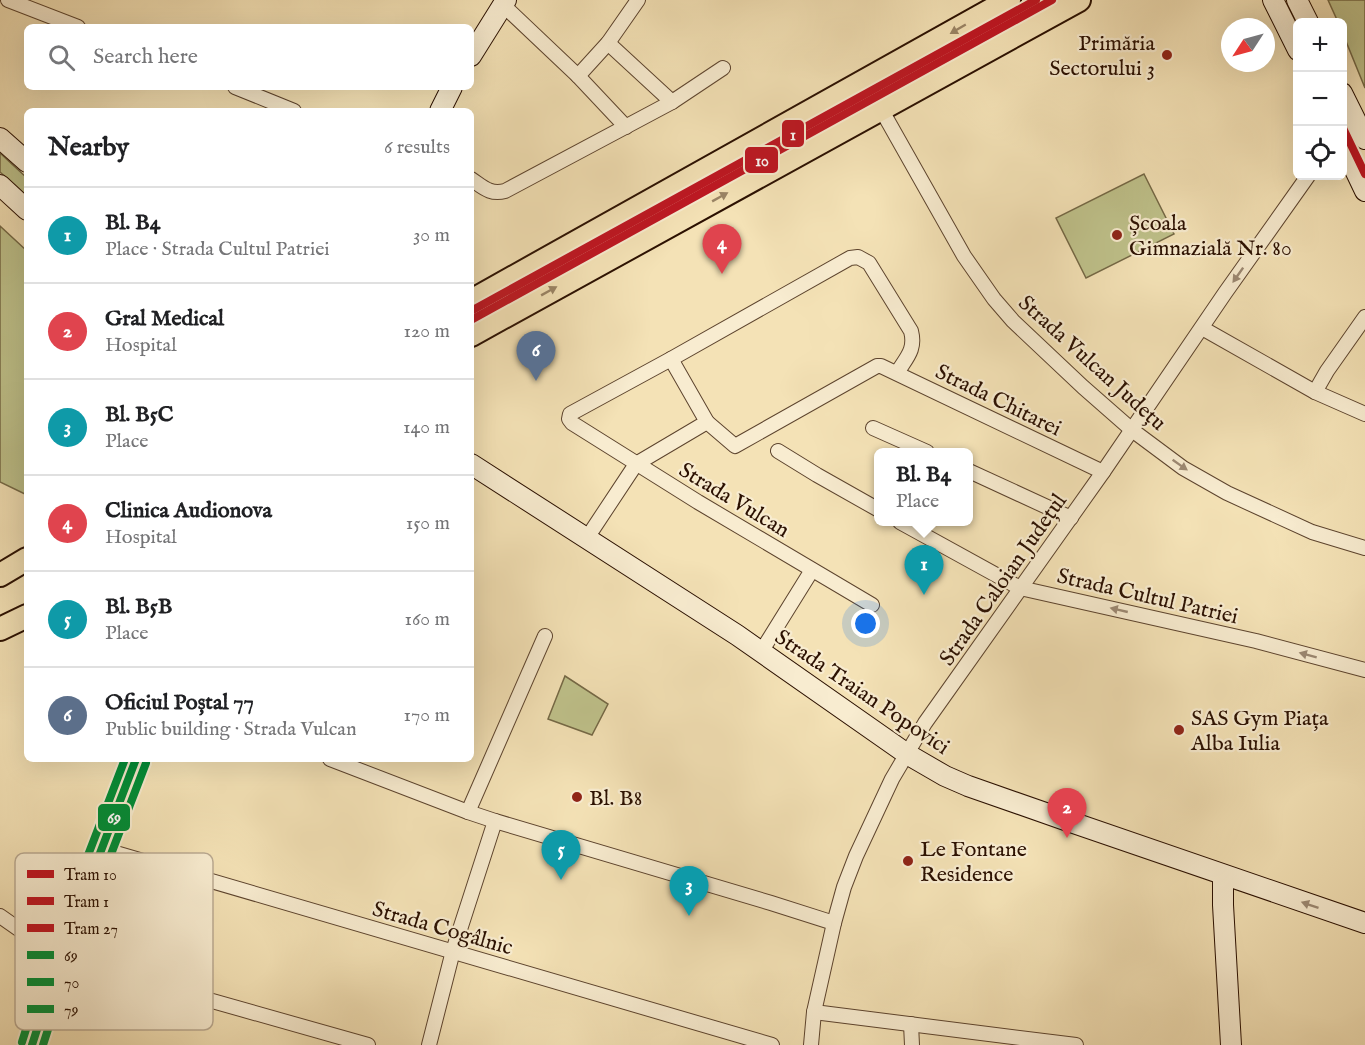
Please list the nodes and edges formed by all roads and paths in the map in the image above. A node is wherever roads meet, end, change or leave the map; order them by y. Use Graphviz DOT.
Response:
graph roads {
  1 [pos="8,0"];
  2 [pos="638,0"];
  3 [pos="1009,0"];
  4 [pos="1079,0"];
  5 [pos="1273,0"];
  6 [pos="1297,0"];
  7 [pos="504,2"];
  8 [pos="1306,18"];
  9 [pos="70,24"];
  10 [pos="1293,40"];
  11 [pos="608,43"];
  12 [pos="474,51"];
  13 [pos="723,68"];
  14 [pos="578,76"];
  15 [pos="242,90"];
  16 [pos="450,90"];
  17 [pos="672,102"];
  18 [pos="287,108"];
  19 [pos="442,108"];
  20 [pos="880,110"];
  21 [pos="1349,126"];
  22 [pos="626,127"];
  23 [pos="0,138"];
  24 [pos="1365,139"];
  25 [pos="1347,153"];
  26 [pos="24,159"];
  27 [pos="1305,180"];
  28 [pos="474,181"];
  29 [pos="0,185"];
  30 [pos="1365,191"];
  31 [pos="24,207"];
  32 [pos="474,299"];
  33 [pos="1365,317"];
  34 [pos="1202,328"];
  35 [pos="474,333"];
  36 [pos="671,359"];
  37 [pos="876,366"];
  38 [pos="897,373"];
  39 [pos="1315,392"];
  40 [pos="1365,414"];
  41 [pos="707,422"];
  42 [pos="873,428"];
  43 [pos="1132,430"];
  44 [pos="916,448"];
  45 [pos="778,451"];
  46 [pos="636,464"];
  47 [pos="474,466"];
  48 [pos="1103,472"];
  49 [pos="973,473"];
  50 [pos="874,507"];
  51 [pos="1071,518"];
  52 [pos="907,526"];
  53 [pos="587,538"];
  54 [pos="1365,548"];
  55 [pos="24,561"];
  56 [pos="812,570"];
  57 [pos="0,575"];
  58 [pos="1020,588"];
  59 [pos="872,605"];
  60 [pos="24,617"];
  61 [pos="0,629"];
  62 [pos="545,636"];
  63 [pos="761,652"];
  64 [pos="1365,670"];
  65 [pos="907,754"];
  66 [pos="135,762"];
  67 [pos="338,762"];
  68 [pos="468,812"];
  69 [pos="495,821"];
  70 [pos="102,849"];
  71 [pos="100,853"];
  72 [pos="116,853"];
  73 [pos="1223,875"];
  74 [pos="213,881"];
  75 [pos="0,916"];
  76 [pos="834,923"];
  77 [pos="1365,923"];
  78 [pos="15,926"];
  79 [pos="453,951"];
  80 [pos="213,1001"];
  81 [pos="814,1012"];
  82 [pos="911,1024"];
  83 [pos="37,1030"];
  84 [pos="32,1045"];
  85 [pos="368,1045"];
  86 [pos="429,1045"];
  87 [pos="772,1045"];
  88 [pos="811,1045"];
  89 [pos="912,1045"];
  90 [pos="1076,1045"];
  91 [pos="1231,1045"];
  1 -- 9 [label="street"];
  2 -- 11 [label="street"];
  3 -- 32 [label="main road, one-way"];
  4 -- 20 [label="main road"];
  5 -- 10 [label="street"];
  6 -- 8 [label="street"];
  7 -- 12 [label="street"];
  7 -- 14 [label="street"];
  11 -- 14 [label="street"];
  11 -- 17 [label="street"];
  13 -- 17 [label="street"];
  14 -- 22 [label="street"];
  15 -- 18 [label="street"];
  16 -- 19 [label="street"];
  17 -- 22 [label="street"];
  35 -- 20 [label="main road, one-way"];
  20 -- 43 [label="street, Strada Vulcan Județu"];
  21 -- 24 [label="street"];
  22 -- 28 [label="street"];
  23 -- 26 [label="street"];
  25 -- 30 [label="street"];
  27 -- 34 [label="street, Strada Caloian Județul, one-way"];
  29 -- 31 [label="street"];
  33 -- 39 [label="street"];
  34 -- 39 [label="street"];
  34 -- 43 [label="street, Strada Caloian Județul"];
  36 -- 38 [label="street"];
  36 -- 41 [label="street, Strada Vulcan"];
  36 -- 46 [label="street, Strada Vulcan"];
  37 -- 38 [label="street, Strada Chitarei"];
  37 -- 41 [label="street, Strada Vulcan"];
  38 -- 48 [label="street, Strada Chitarei"];
  39 -- 40 [label="street"];
  41 -- 46 [label="street, Strada Vulcan"];
  42 -- 44 [label="street"];
  43 -- 48 [label="street, Strada Caloian Județul"];
  43 -- 54 [label="street, Strada Vulcan Județu, one-way"];
  45 -- 50 [label="street"];
  46 -- 53 [label="street, Strada Vulcan"];
  46 -- 56 [label="street, Strada Vulcan"];
  47 -- 53 [label="street, Strada Traian Popovici"];
  48 -- 51 [label="street, Strada Caloian Județul"];
  49 -- 51 [label="street"];
  51 -- 58 [label="street, Strada Caloian Județul"];
  52 -- 58 [label="street, Strada Cultul Patriei"];
  53 -- 63 [label="street, Strada Traian Popovici"];
  55 -- 57 [label="main road"];
  56 -- 59 [label="street, Strada Vulcan"];
  56 -- 63 [label="street"];
  64 -- 58 [label="street, Strada Cultul Patriei, one-way"];
  58 -- 65 [label="street, Strada Caloian Județul"];
  60 -- 61 [label="main road"];
  62 -- 68 [label="street"];
  63 -- 65 [label="street, Strada Traian Popovici"];
  65 -- 73 [label="street, Strada Traian Popovici"];
  65 -- 76 [label="street, Strada Caloian Județul"];
  66 -- 70 [label="street"];
  67 -- 68 [label="street"];
  68 -- 69 [label="street"];
  69 -- 76 [label="street"];
  69 -- 79 [label="street"];
  70 -- 71 [label="street"];
  70 -- 72 [label="street, Strada Cogâlnic"];
  77 -- 73 [label="street, Strada Traian Popovici, one-way"];
  73 -- 91 [label="street"];
  74 -- 79 [label="street, Strada Cogâlnic"];
  75 -- 78 [label="street"];
  76 -- 81 [label="street, Strada Caloian Județul"];
  79 -- 86 [label="street"];
  79 -- 87 [label="street, Strada Cogâlnic"];
  80 -- 85 [label="street"];
  81 -- 82 [label="street"];
  81 -- 88 [label="street, Strada Caloian Județul"];
  82 -- 89 [label="street"];
  82 -- 90 [label="street"];
  83 -- 84 [label="street"];
}
